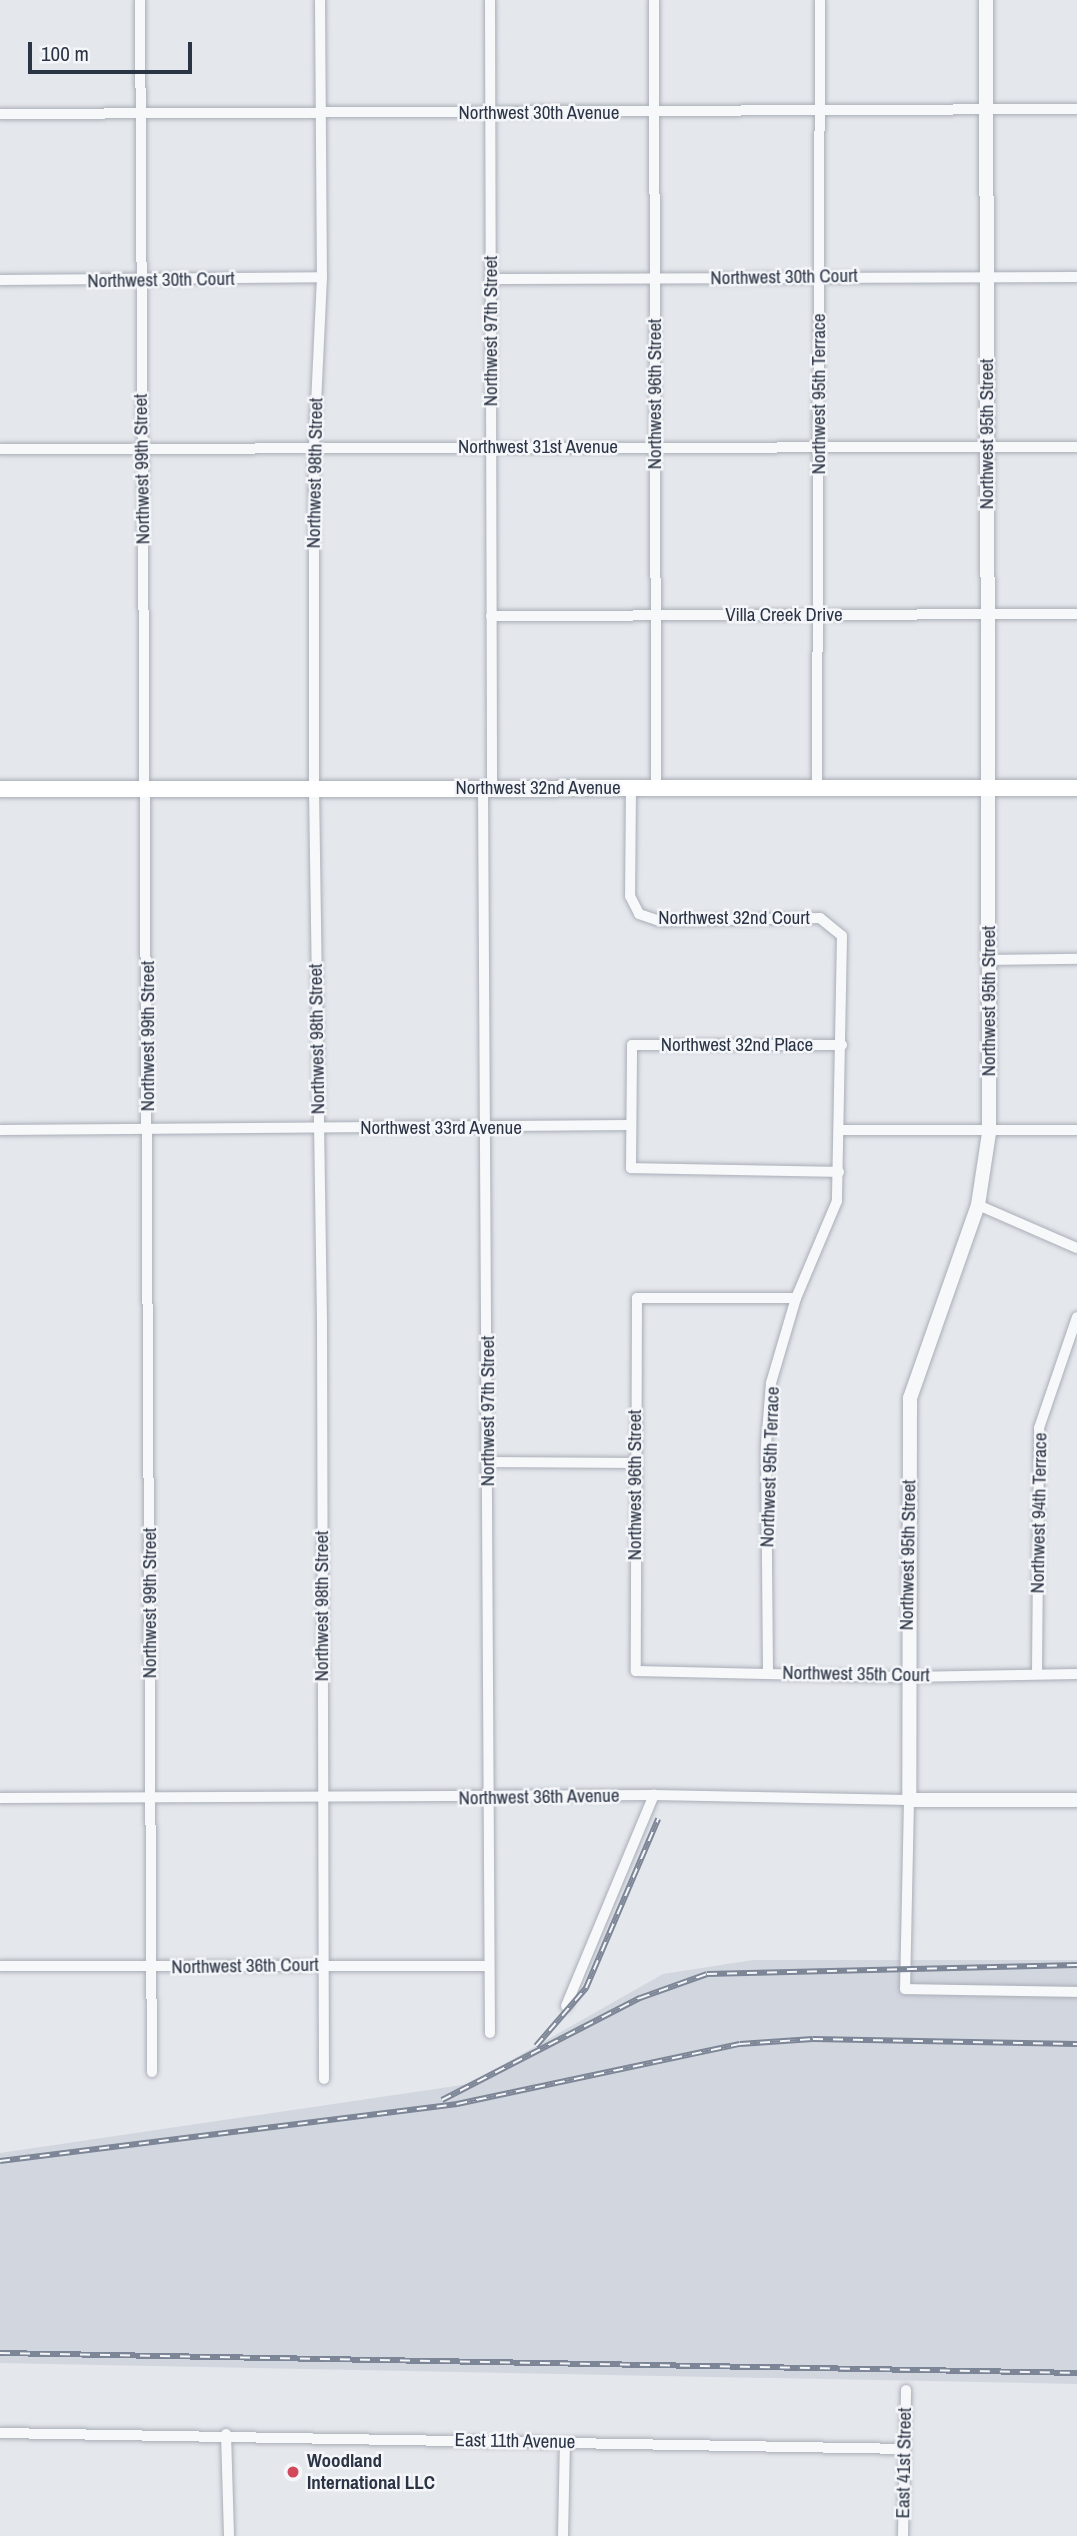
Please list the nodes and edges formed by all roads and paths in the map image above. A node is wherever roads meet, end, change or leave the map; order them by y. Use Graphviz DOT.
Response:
graph roads {
  1 [pos="140,0"];
  2 [pos="320,0"];
  3 [pos="490,0"];
  4 [pos="654,0"];
  5 [pos="820,0"];
  6 [pos="986,0"];
  7 [pos="820,109"];
  8 [pos="1077,109"];
  9 [pos="987,110"];
  10 [pos="142,112"];
  11 [pos="654,112"];
  12 [pos="490,113"];
  13 [pos="0,114"];
  14 [pos="320,114"];
  15 [pos="819,275"];
  16 [pos="323,277"];
  17 [pos="1077,277"];
  18 [pos="987,278"];
  19 [pos="490,279"];
  20 [pos="140,280"];
  21 [pos="655,280"];
  22 [pos="0,281"];
  23 [pos="314,446"];
  24 [pos="491,447"];
  25 [pos="1077,447"];
  26 [pos="655,448"];
  27 [pos="987,448"];
  28 [pos="0,449"];
  29 [pos="818,449"];
  30 [pos="141,450"];
  31 [pos="988,614"];
  32 [pos="1077,614"];
  33 [pos="491,615"];
  34 [pos="656,615"];
  35 [pos="818,615"];
  36 [pos="487,788"];
  37 [pos="631,788"];
  38 [pos="656,788"];
  39 [pos="817,788"];
  40 [pos="988,788"];
  41 [pos="1077,788"];
  42 [pos="0,789"];
  43 [pos="148,789"];
  44 [pos="314,789"];
  45 [pos="842,936"];
  46 [pos="1077,959"];
  47 [pos="989,960"];
  48 [pos="842,1045"];
  49 [pos="630,1125"];
  50 [pos="318,1129"];
  51 [pos="485,1129"];
  52 [pos="0,1130"];
  53 [pos="148,1130"];
  54 [pos="841,1130"];
  55 [pos="1077,1130"];
  56 [pos="989,1133"];
  57 [pos="839,1172"];
  58 [pos="978,1205"];
  59 [pos="1077,1248"];
  60 [pos="796,1297"];
  61 [pos="1077,1317"];
  62 [pos="488,1462"];
  63 [pos="635,1463"];
  64 [pos="636,1671"];
  65 [pos="768,1673"];
  66 [pos="1037,1674"];
  67 [pos="1077,1674"];
  68 [pos="907,1677"];
  69 [pos="654,1795"];
  70 [pos="323,1797"];
  71 [pos="0,1798"];
  72 [pos="151,1799"];
  73 [pos="488,1799"];
  74 [pos="909,1800"];
  75 [pos="1077,1800"];
  76 [pos="323,1965"];
  77 [pos="0,1966"];
  78 [pos="152,1966"];
  79 [pos="489,1966"];
  80 [pos="1077,1992"];
  81 [pos="566,2006"];
  82 [pos="490,2033"];
  83 [pos="152,2072"];
  84 [pos="324,2079"];
  85 [pos="905,2390"];
  86 [pos="0,2433"];
  87 [pos="226,2434"];
  88 [pos="565,2443"];
  89 [pos="904,2449"];
  90 [pos="229,2536"];
  91 [pos="563,2536"];
  92 [pos="903,2536"];
  1 -- 10 [label="street, Northwest 99th Street"];
  2 -- 14 [label="street, Northwest 98th Street"];
  3 -- 12 [label="street, Northwest 97th Street"];
  4 -- 11 [label="street, Northwest 96th Street"];
  5 -- 7 [label="street, Northwest 95th Terrace"];
  6 -- 9 [label="street, Northwest 95th Street"];
  7 -- 9 [label="street, Northwest 30th Avenue"];
  7 -- 11 [label="street, Northwest 30th Avenue"];
  7 -- 15 [label="street, Northwest 95th Terrace"];
  8 -- 9 [label="street, Northwest 30th Avenue"];
  9 -- 18 [label="street, Northwest 95th Street"];
  10 -- 13 [label="street, Northwest 30th Avenue"];
  10 -- 14 [label="street, Northwest 30th Avenue"];
  10 -- 20 [label="street, Northwest 99th Street"];
  11 -- 12 [label="street, Northwest 30th Avenue"];
  11 -- 21 [label="street, Northwest 96th Street"];
  12 -- 14 [label="street, Northwest 30th Avenue"];
  12 -- 19 [label="street, Northwest 97th Street"];
  14 -- 16 [label="street, Northwest 98th Street"];
  15 -- 18 [label="street, Northwest 30th Court"];
  15 -- 21 [label="street, Northwest 30th Court"];
  15 -- 29 [label="street, Northwest 95th Terrace"];
  16 -- 20 [label="street, Northwest 30th Court"];
  16 -- 23 [label="street, Northwest 98th Street"];
  17 -- 18 [label="street, Northwest 30th Court"];
  18 -- 27 [label="street, Northwest 95th Street"];
  19 -- 21 [label="street, Northwest 30th Court"];
  19 -- 24 [label="street, Northwest 97th Street"];
  20 -- 22 [label="street, Northwest 30th Court"];
  20 -- 30 [label="street, Northwest 99th Street"];
  21 -- 26 [label="street, Northwest 96th Street"];
  23 -- 24 [label="street, Northwest 31st Avenue"];
  23 -- 30 [label="street, Northwest 31st Avenue"];
  23 -- 44 [label="street, Northwest 98th Street"];
  24 -- 26 [label="street, Northwest 31st Avenue"];
  24 -- 33 [label="street, Northwest 97th Street"];
  25 -- 27 [label="street, Northwest 31st Avenue"];
  26 -- 29 [label="street, Northwest 31st Avenue"];
  26 -- 34 [label="street, Northwest 96th Street"];
  27 -- 29 [label="street, Northwest 31st Avenue"];
  27 -- 31 [label="street, Northwest 95th Street"];
  28 -- 30 [label="street, Northwest 31st Avenue"];
  29 -- 35 [label="street, Northwest 95th Terrace"];
  30 -- 43 [label="street, Northwest 99th Street"];
  31 -- 32 [label="street, Villa Creek Drive"];
  31 -- 35 [label="street, Villa Creek Drive"];
  31 -- 40 [label="street, Northwest 95th Street"];
  33 -- 34 [label="street, Villa Creek Drive"];
  33 -- 36 [label="street, Northwest 97th Street"];
  34 -- 35 [label="street, Villa Creek Drive"];
  34 -- 38 [label="street, Northwest 96th Street"];
  35 -- 39 [label="street, Northwest 95th Terrace"];
  36 -- 37 [label="main road, Northwest 32nd Avenue"];
  36 -- 44 [label="main road, Northwest 32nd Avenue"];
  36 -- 51 [label="street, Northwest 97th Street"];
  37 -- 38 [label="main road, Northwest 32nd Avenue"];
  37 -- 45 [label="street, Northwest 32nd Court"];
  38 -- 39 [label="main road, Northwest 32nd Avenue"];
  39 -- 40 [label="main road, Northwest 32nd Avenue"];
  40 -- 41 [label="main road, Northwest 32nd Avenue"];
  40 -- 47 [label="street, Northwest 95th Street"];
  42 -- 43 [label="main road, Northwest 32nd Avenue"];
  43 -- 44 [label="main road, Northwest 32nd Avenue"];
  43 -- 53 [label="street, Northwest 99th Street"];
  44 -- 50 [label="street, Northwest 98th Street"];
  45 -- 48 [label="street, Northwest 95th Terrace"];
  46 -- 47 [label="street"];
  47 -- 56 [label="street, Northwest 95th Street"];
  48 -- 49 [label="street, Northwest 32nd Place"];
  48 -- 54 [label="street, Northwest 95th Terrace"];
  49 -- 51 [label="street, Northwest 33rd Avenue"];
  49 -- 57 [label="street"];
  50 -- 51 [label="street, Northwest 33rd Avenue"];
  50 -- 53 [label="street, Northwest 33rd Avenue"];
  50 -- 70 [label="street, Northwest 98th Street"];
  51 -- 62 [label="street, Northwest 97th Street"];
  52 -- 53 [label="street, Northwest 33rd Avenue"];
  53 -- 72 [label="street, Northwest 99th Street"];
  54 -- 56 [label="street"];
  54 -- 57 [label="street, Northwest 95th Terrace"];
  55 -- 56 [label="street"];
  56 -- 58 [label="street, Northwest 95th Street"];
  57 -- 60 [label="street, Northwest 95th Terrace"];
  58 -- 59 [label="street"];
  58 -- 68 [label="street, Northwest 95th Street"];
  60 -- 63 [label="street, Northwest 96th Street"];
  60 -- 65 [label="street, Northwest 95th Terrace"];
  61 -- 66 [label="street, Northwest 94th Terrace"];
  62 -- 63 [label="street"];
  62 -- 73 [label="street, Northwest 97th Street"];
  63 -- 64 [label="street, Northwest 96th Street"];
  64 -- 65 [label="street, Northwest 35th Court"];
  65 -- 68 [label="street, Northwest 35th Court"];
  66 -- 67 [label="street, Northwest 35th Court"];
  66 -- 68 [label="street, Northwest 35th Court"];
  68 -- 74 [label="street, Northwest 95th Street"];
  69 -- 73 [label="street, Northwest 36th Avenue"];
  69 -- 74 [label="street, Northwest 36th Avenue"];
  69 -- 81 [label="street"];
  70 -- 72 [label="street, Northwest 36th Avenue"];
  70 -- 73 [label="street, Northwest 36th Avenue"];
  70 -- 76 [label="street, Northwest 98th Street"];
  71 -- 72 [label="street, Northwest 36th Avenue"];
  72 -- 78 [label="street, Northwest 99th Street"];
  73 -- 79 [label="street, Northwest 97th Street"];
  74 -- 75 [label="street, Northwest 36th Avenue"];
  74 -- 80 [label="street, Northwest 95th Street"];
  76 -- 78 [label="street, Northwest 36th Court"];
  76 -- 79 [label="street, Northwest 36th Court"];
  76 -- 84 [label="street, Northwest 98th Street"];
  77 -- 78 [label="street, Northwest 36th Court"];
  78 -- 83 [label="street, Northwest 99th Street"];
  79 -- 82 [label="street, Northwest 97th Street"];
  85 -- 89 [label="street, East 41st Street"];
  86 -- 87 [label="street, East 11th Avenue"];
  87 -- 88 [label="street, East 11th Avenue"];
  87 -- 90 [label="street"];
  88 -- 89 [label="street, East 11th Avenue"];
  88 -- 91 [label="street"];
  89 -- 92 [label="street, East 41st Street"];
}
